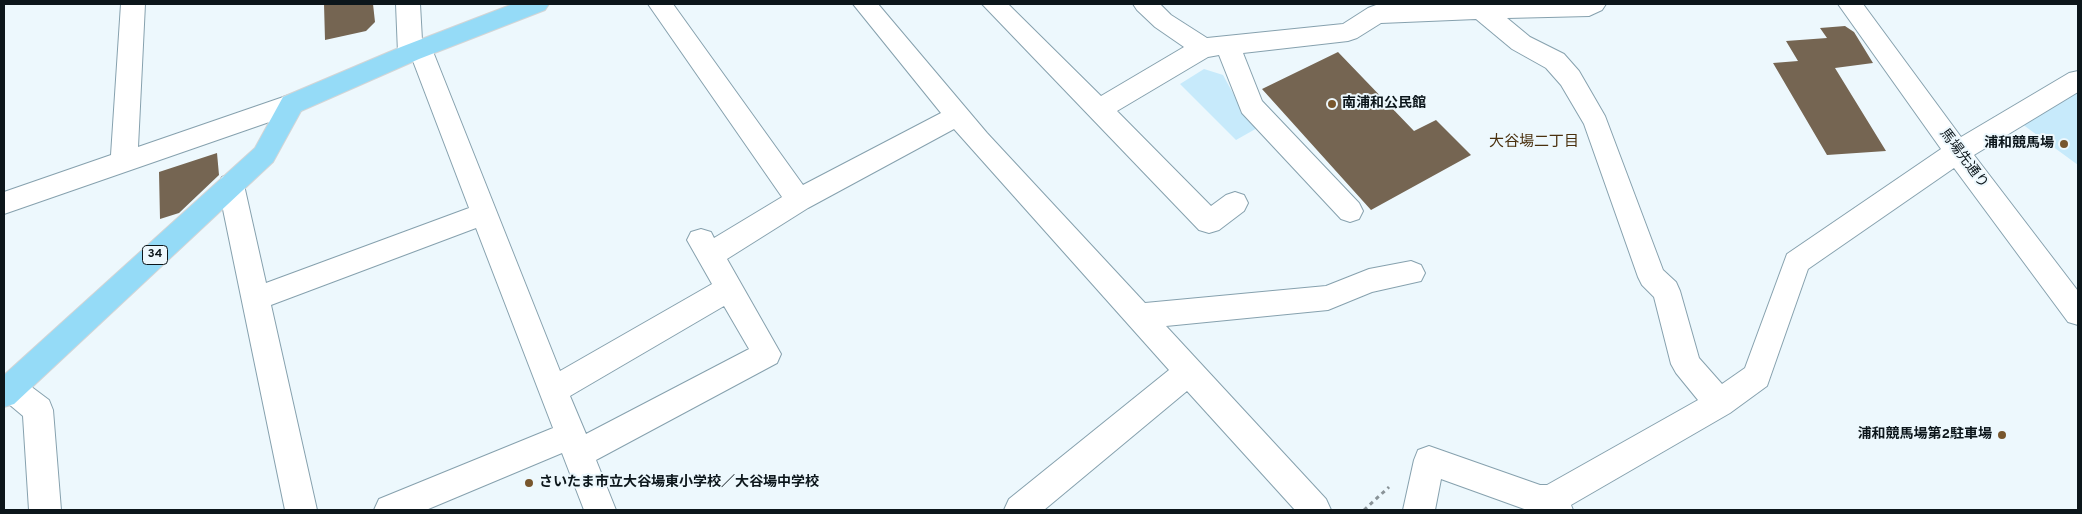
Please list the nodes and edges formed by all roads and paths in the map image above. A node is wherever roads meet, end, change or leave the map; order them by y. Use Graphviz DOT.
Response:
graph roads {
  1 [pos="133,4"];
  2 [pos="408,4"];
  3 [pos="537,4"];
  4 [pos="660,4"];
  5 [pos="865,4"];
  6 [pos="1145,4"];
  7 [pos="1353,4"];
  8 [pos="1594,4"];
  9 [pos="1850,4"];
  10 [pos="1001,5"];
  11 [pos="1480,10"];
  12 [pos="1376,14"];
  13 [pos="1228,46"];
  14 [pos="1203,48"];
  15 [pos="415,51"];
  16 [pos="2078,80"];
  17 [pos="292,104"];
  18 [pos="1099,110"];
  19 [pos="958,115"];
  20 [pos="1957,152"];
  21 [pos="124,162"];
  22 [pos="231,185"];
  23 [pos="799,200"];
  24 [pos="4,203"];
  25 [pos="1235,203"];
  26 [pos="1350,211"];
  27 [pos="485,213"];
  28 [pos="1411,273"];
  29 [pos="729,289"];
  30 [pos="255,299"];
  31 [pos="2078,313"];
  32 [pos="1139,316"];
  33 [pos="1189,371"];
  34 [pos="7,391"];
  35 [pos="553,391"];
  36 [pos="1719,403"];
  37 [pos="574,444"];
  38 [pos="1038,505"];
  39 [pos="1553,505"];
  40 [pos="293,508"];
  41 [pos="45,510"];
  42 [pos="390,510"];
  43 [pos="600,510"];
  44 [pos="1315,510"];
  45 [pos="1419,510"];
  1 -- 21 [label="street"];
  2 -- 15 [label="street"];
  3 -- 15 [label="main road"];
  4 -- 23 [label="street"];
  5 -- 19 [label="street"];
  6 -- 14 [label="street"];
  7 -- 12 [label="street"];
  8 -- 11 [label="street"];
  9 -- 20 [label="street, 馬場先通り"];
  10 -- 18 [label="street"];
  11 -- 12 [label="street"];
  11 -- 36 [label="street"];
  12 -- 13 [label="street"];
  13 -- 14 [label="street"];
  13 -- 26 [label="street"];
  14 -- 18 [label="street"];
  15 -- 17 [label="main road"];
  15 -- 27 [label="street"];
  16 -- 20 [label="street"];
  17 -- 21 [label="street"];
  17 -- 22 [label="main road, 34"];
  18 -- 25 [label="street"];
  19 -- 23 [label="street"];
  19 -- 32 [label="street"];
  20 -- 31 [label="street, 馬場先通り"];
  20 -- 36 [label="street"];
  21 -- 24 [label="street"];
  22 -- 30 [label="street"];
  22 -- 34 [label="main road, 34"];
  23 -- 29 [label="street"];
  27 -- 30 [label="street"];
  27 -- 35 [label="street"];
  28 -- 32 [label="street"];
  29 -- 35 [label="street"];
  29 -- 37 [label="street"];
  30 -- 40 [label="street"];
  32 -- 33 [label="street"];
  33 -- 38 [label="street"];
  33 -- 44 [label="street"];
  34 -- 41 [label="street"];
  35 -- 37 [label="street"];
  36 -- 39 [label="street"];
  37 -- 42 [label="street"];
  37 -- 43 [label="street"];
  39 -- 45 [label="street"];
}
